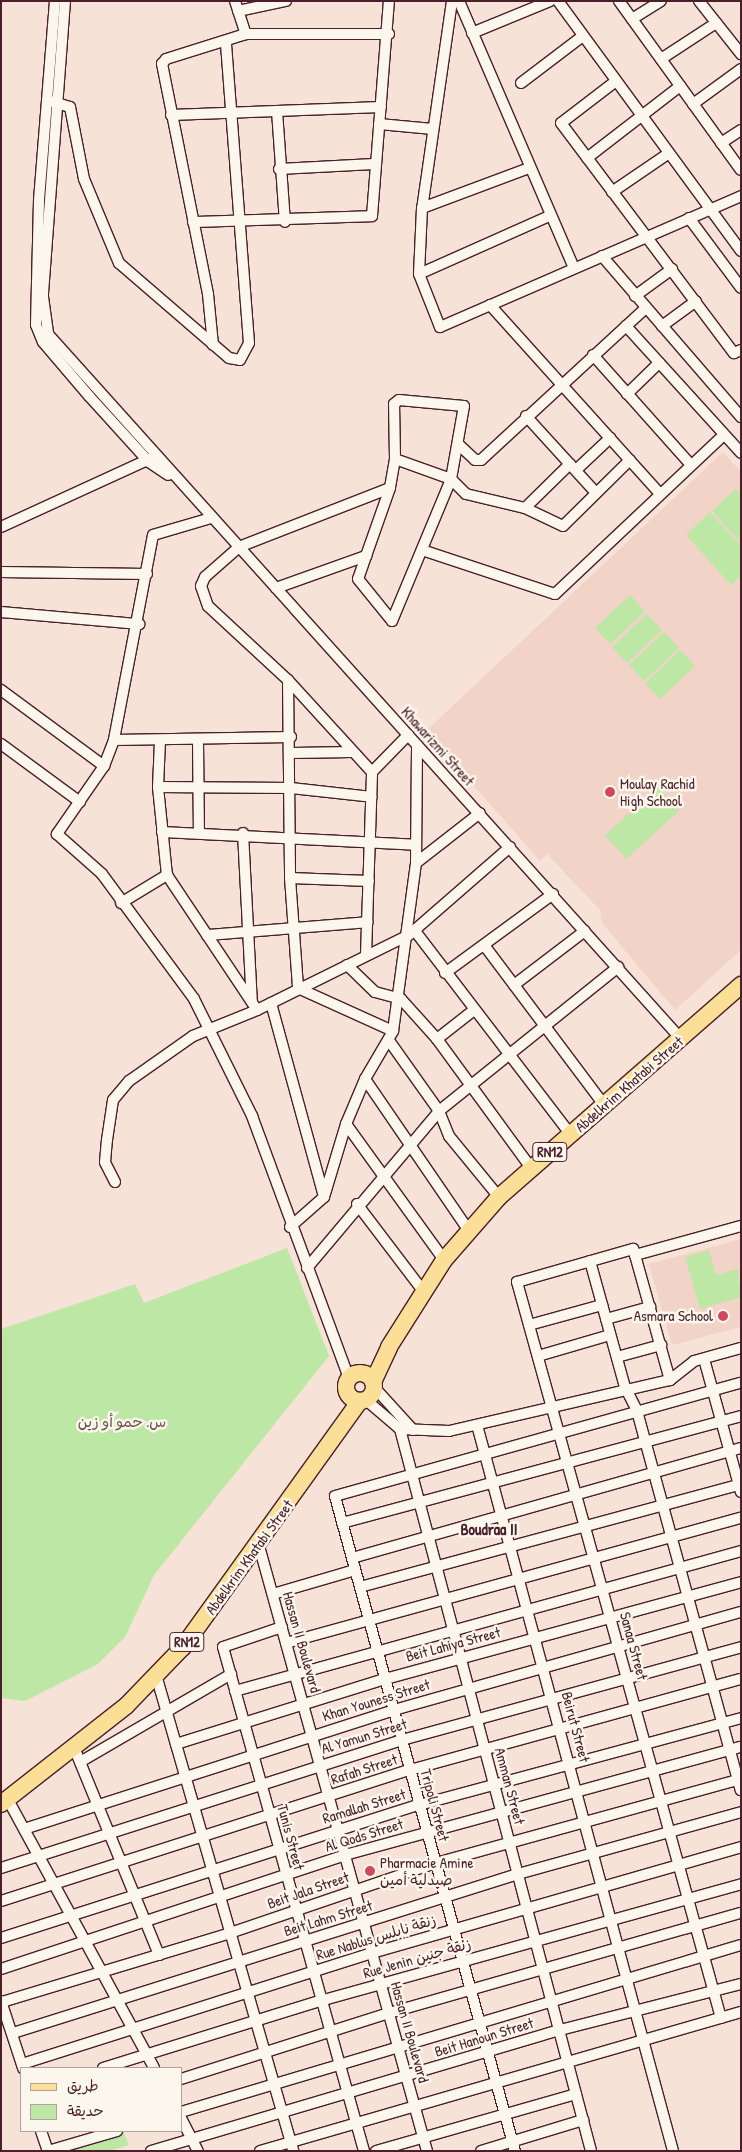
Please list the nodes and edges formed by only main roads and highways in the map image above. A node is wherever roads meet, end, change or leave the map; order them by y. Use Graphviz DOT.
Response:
graph roads {
  1 [pos="741,985"];
  2 [pos="4,1801"];
  1 -- 2 [label="main road, Abdelkrim Khatabi Street / RN12"];
}
